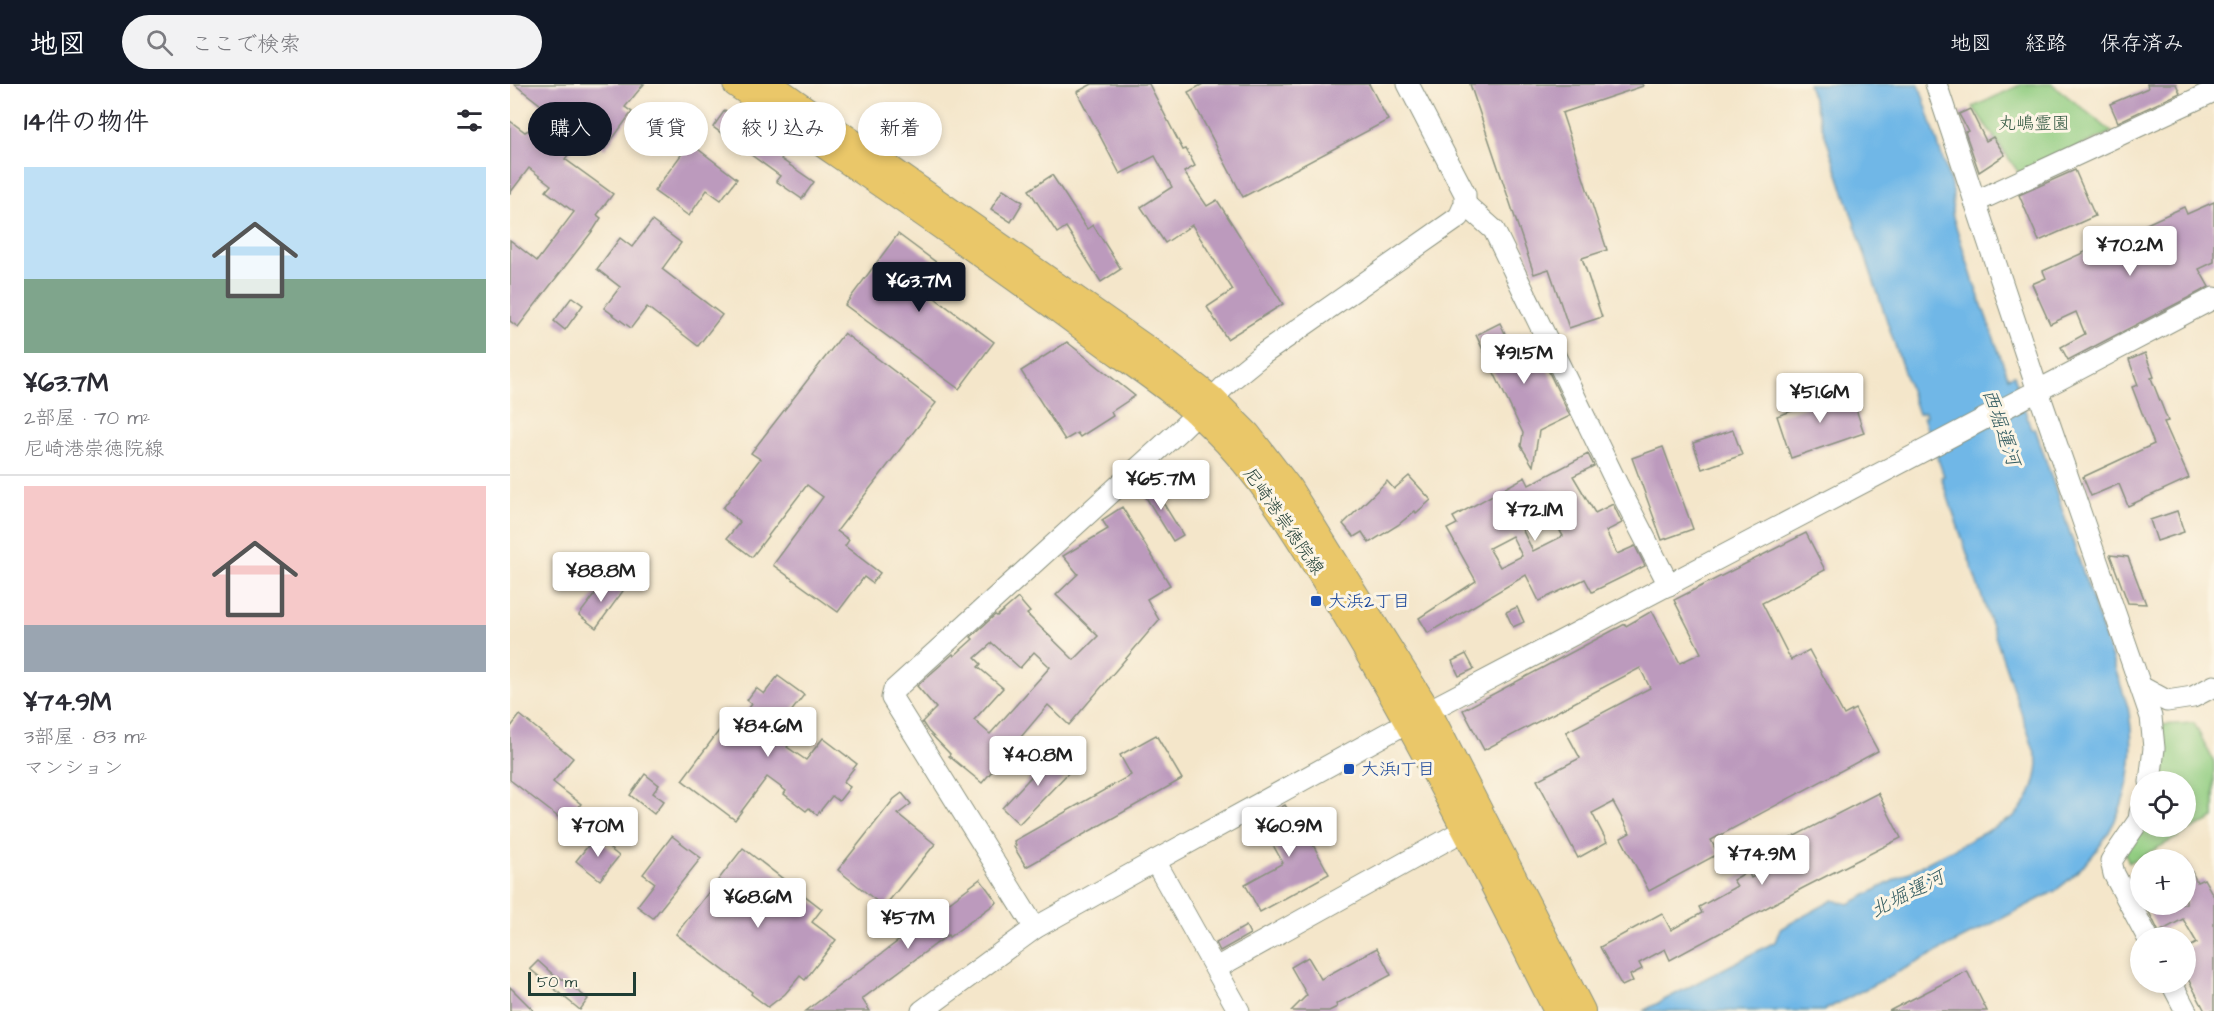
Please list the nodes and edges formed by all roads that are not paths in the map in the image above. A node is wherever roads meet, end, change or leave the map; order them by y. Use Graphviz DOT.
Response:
graph roads {
  1 [pos="736,84"];
  2 [pos="770,84"];
  3 [pos="1408,84"];
  4 [pos="1936,84"];
  5 [pos="2214,91"];
  6 [pos="1975,202"];
  7 [pos="1465,204"];
  8 [pos="2214,298"];
  9 [pos="2030,395"];
  10 [pos="1205,406"];
  11 [pos="1669,585"];
  12 [pos="2214,686"];
  13 [pos="2141,687"];
  14 [pos="1418,716"];
  15 [pos="2151,771"];
  16 [pos="1466,829"];
  17 [pos="2130,833"];
  18 [pos="1155,861"];
  19 [pos="2142,927"];
  20 [pos="1035,928"];
  21 [pos="1216,968"];
  22 [pos="2177,993"];
  23 [pos="922,1011"];
  24 [pos="1239,1011"];
  25 [pos="1557,1011"];
  26 [pos="1582,1011"];
  27 [pos="2186,1011"];
  1 -- 10 [label="main road, 尼崎港崇徳院線"];
  2 -- 10 [label="main road, 尼崎港崇徳院線"];
  3 -- 7 [label="street"];
  4 -- 6 [label="street"];
  5 -- 6 [label="street"];
  6 -- 9 [label="street"];
  7 -- 10 [label="street"];
  7 -- 11 [label="street"];
  8 -- 9 [label="street"];
  9 -- 11 [label="street"];
  9 -- 13 [label="street"];
  10 -- 14 [label="main road, 尼崎港崇徳院線"];
  10 -- 20 [label="street"];
  11 -- 14 [label="street"];
  12 -- 13 [label="street"];
  13 -- 15 [label="street"];
  14 -- 16 [label="main road, 尼崎港崇徳院線"];
  14 -- 18 [label="street"];
  14 -- 26 [label="main road, 尼崎港崇徳院線"];
  16 -- 21 [label="street"];
  16 -- 25 [label="main road, 尼崎港崇徳院線"];
  17 -- 19 [label="street"];
  18 -- 20 [label="street"];
  18 -- 21 [label="street"];
  20 -- 23 [label="street"];
  21 -- 24 [label="street"];
  22 -- 27 [label="street"];
}
